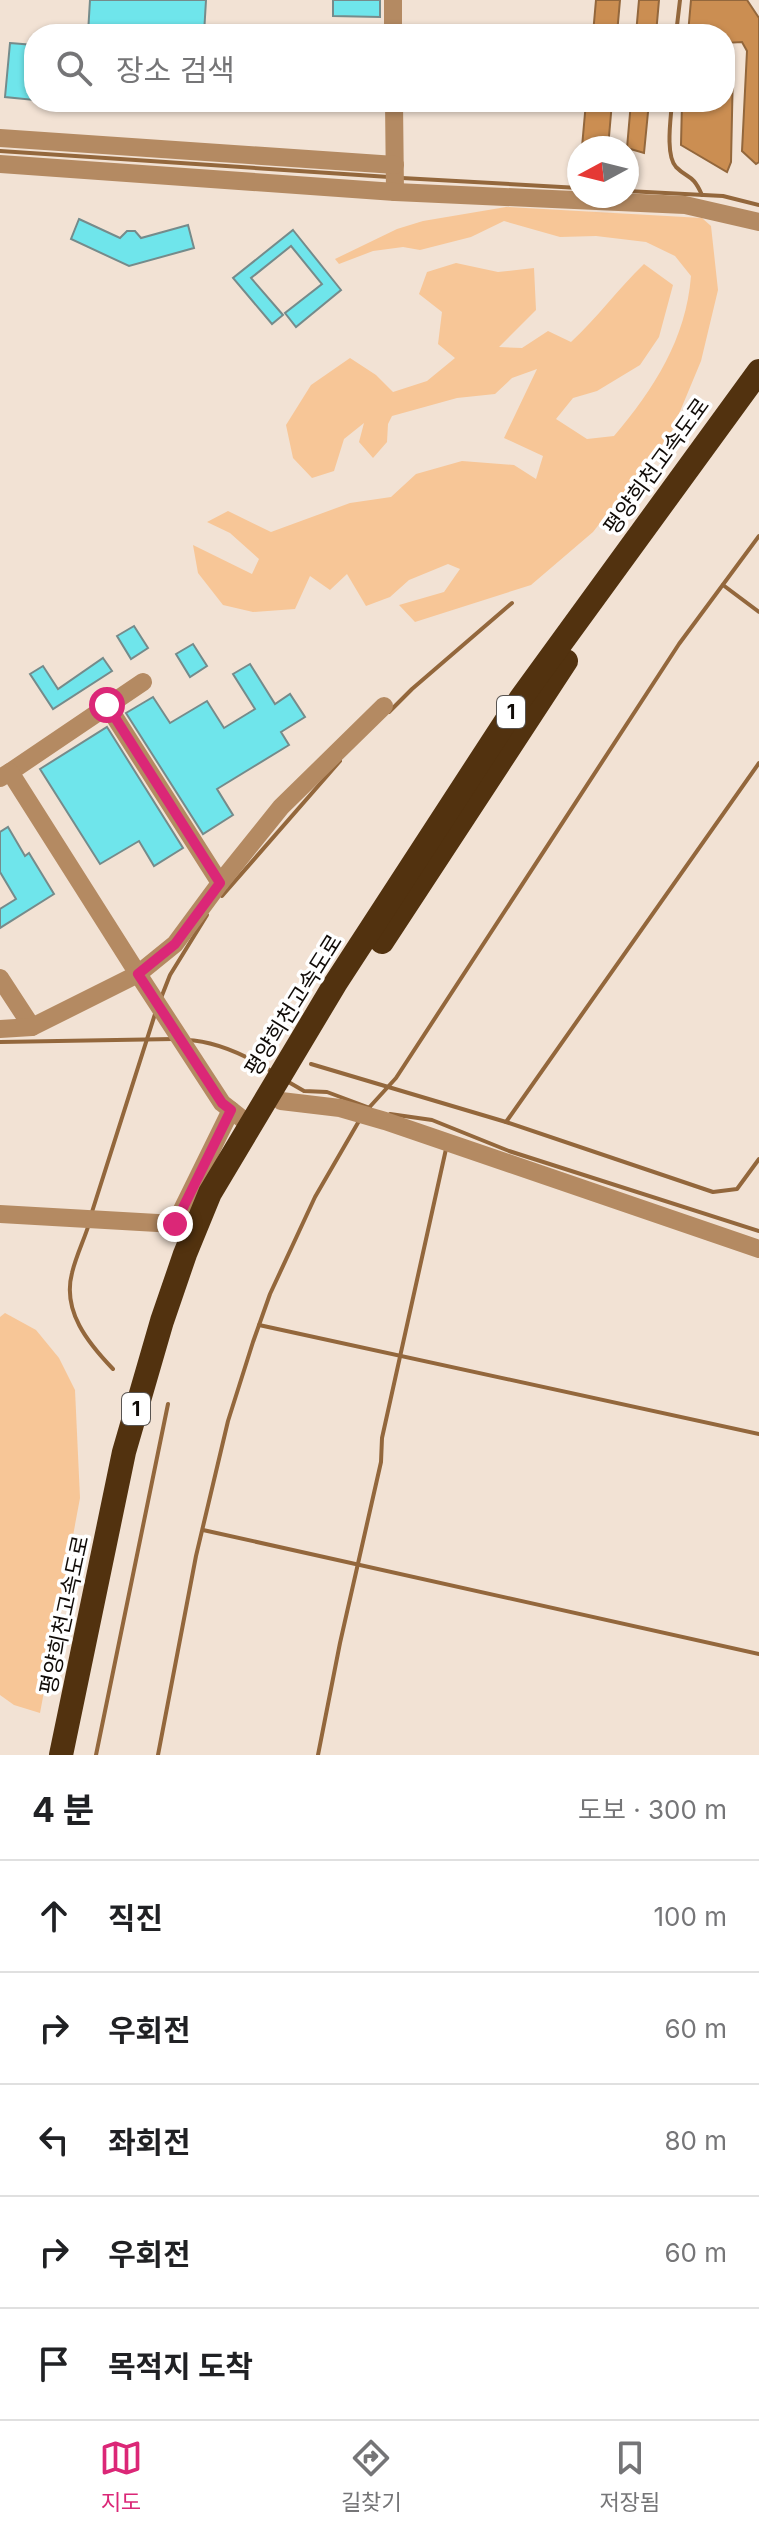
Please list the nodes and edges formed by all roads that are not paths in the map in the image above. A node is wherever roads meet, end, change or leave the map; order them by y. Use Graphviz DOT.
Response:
graph roads {
  1 [pos="393,0"];
  2 [pos="393,24"];
  3 [pos="394,112"];
  4 [pos="0,138"];
  5 [pos="141,147"];
  6 [pos="0,164"];
  7 [pos="395,165"];
  8 [pos="140,174"];
  9 [pos="395,192"];
  10 [pos="759,222"];
  11 [pos="759,371"];
  12 [pos="759,395"];
  13 [pos="143,682"];
  14 [pos="107,705"];
  15 [pos="384,706"];
  16 [pos="5,775"];
  17 [pos="220,883"];
  18 [pos="138,974"];
  19 [pos="0,978"];
  20 [pos="32,1027"];
  21 [pos="0,1029"];
  22 [pos="284,1084"];
  23 [pos="240,1117"];
  24 [pos="0,1214"];
  25 [pos="759,1249"];
  26 [pos="61,1755"];
  27 [pos="76,1755"];
  1 -- 2 [label="street"];
  3 -- 7 [label="street"];
  4 -- 5 [label="street"];
  5 -- 7 [label="street"];
  5 -- 8 [label="street"];
  6 -- 8 [label="street"];
  7 -- 9 [label="street"];
  8 -- 9 [label="street"];
  9 -- 10 [label="street"];
  11 -- 22 [label="highway, 평양희천고속도로 / 1"];
  12 -- 22 [label="highway, 평양희천고속도로 / 1"];
  13 -- 14 [label="street"];
  14 -- 16 [label="street"];
  14 -- 17 [label="street"];
  15 -- 17 [label="street"];
  16 -- 18 [label="street"];
  17 -- 18 [label="street"];
  18 -- 20 [label="street"];
  18 -- 23 [label="street"];
  19 -- 20 [label="street"];
  20 -- 21 [label="street"];
  22 -- 23 [label="highway, 평양희천고속도로 / 1"];
  22 -- 25 [label="street"];
  22 -- 27 [label="highway, 평양희천고속도로 / 1"];
  23 -- 24 [label="street"];
  23 -- 26 [label="highway, 평양희천고속도로 / 1"];
}
